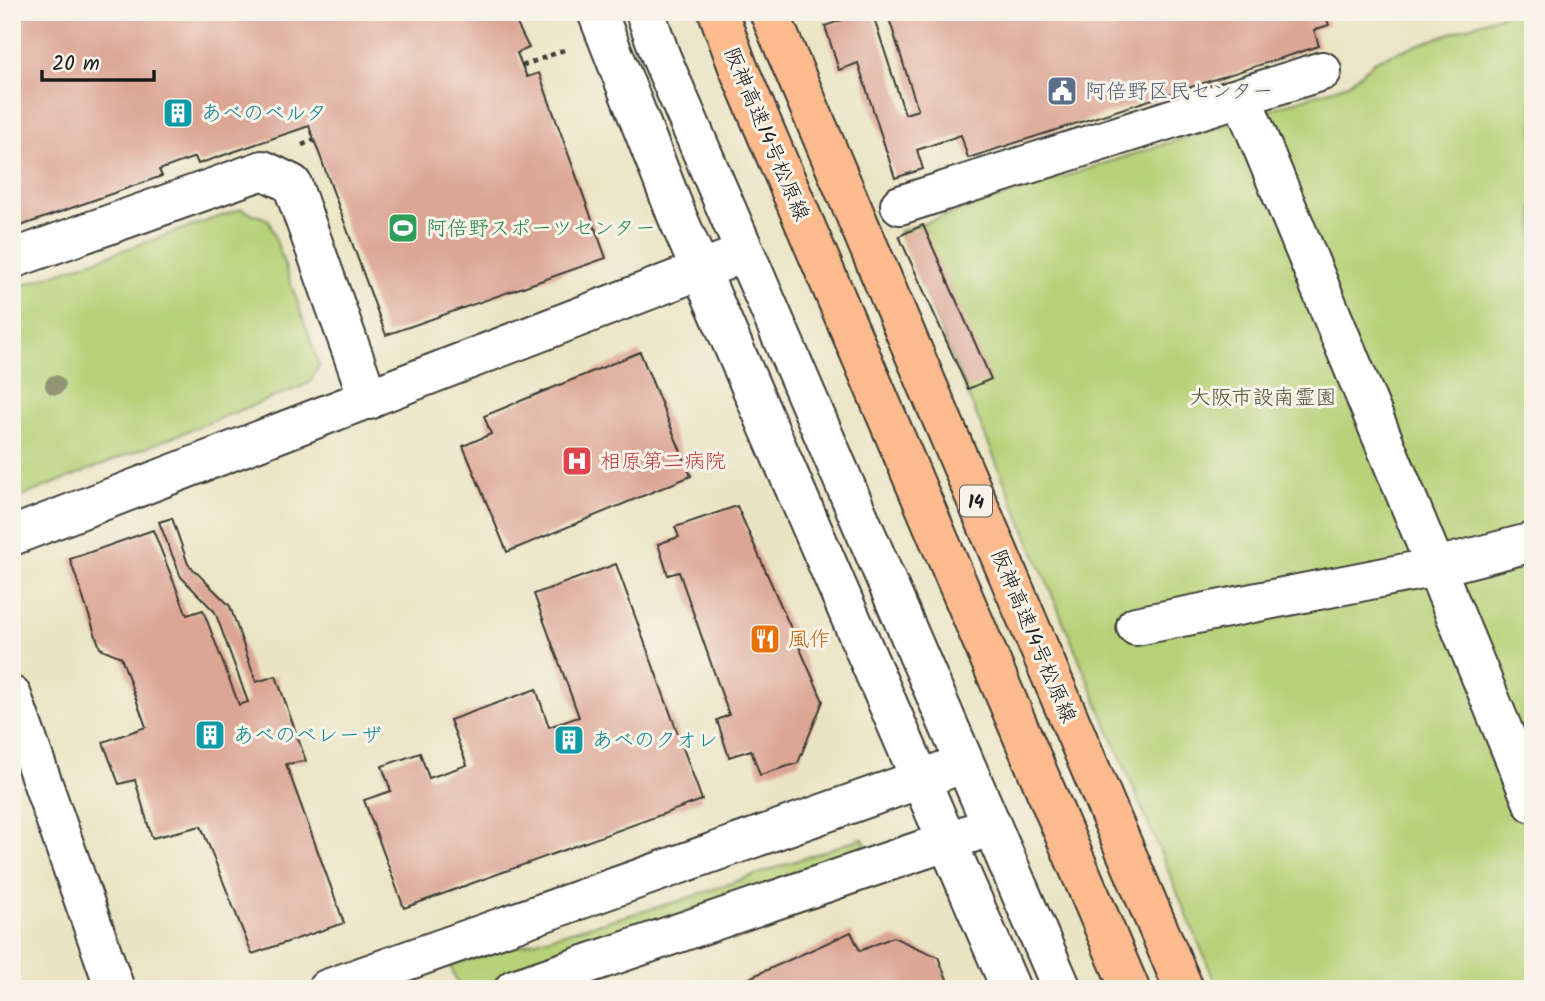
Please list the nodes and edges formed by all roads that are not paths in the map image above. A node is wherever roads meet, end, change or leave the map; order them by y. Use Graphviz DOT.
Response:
graph roads {
  1 [pos="597,12"];
  2 [pos="645,12"];
  3 [pos="718,12"];
  4 [pos="769,12"];
  5 [pos="1322,71"];
  6 [pos="1242,98"];
  7 [pos="900,205"];
  8 [pos="746,253"];
  9 [pos="12,259"];
  10 [pos="701,270"];
  11 [pos="369,400"];
  12 [pos="12,536"];
  13 [pos="1533,542"];
  14 [pos="1436,567"];
  15 [pos="1136,626"];
  16 [pos="12,696"];
  17 [pos="966,762"];
  18 [pos="921,780"];
  19 [pos="1533,803"];
  20 [pos="993,824"];
  21 [pos="947,842"];
  22 [pos="115,989"];
  23 [pos="327,989"];
  24 [pos="514,989"];
  25 [pos="1011,989"];
  26 [pos="1062,989"];
  27 [pos="1130,989"];
  28 [pos="1184,989"];
  1 -- 10 [label="street"];
  2 -- 8 [label="street"];
  3 -- 27 [label="highway, 阪神高速14号松原線 / 14"];
  4 -- 28 [label="highway, 阪神高速14号松原線 / 14"];
  5 -- 6 [label="street"];
  6 -- 7 [label="street"];
  6 -- 14 [label="street"];
  8 -- 10 [label="street"];
  8 -- 17 [label="street"];
  9 -- 11 [label="street"];
  10 -- 11 [label="street"];
  10 -- 18 [label="street"];
  11 -- 12 [label="street"];
  13 -- 14 [label="street"];
  14 -- 15 [label="street"];
  14 -- 19 [label="street"];
  16 -- 22 [label="street"];
  17 -- 18 [label="street"];
  17 -- 20 [label="street"];
  18 -- 21 [label="street"];
  18 -- 23 [label="street"];
  20 -- 21 [label="street"];
  20 -- 26 [label="street"];
  21 -- 24 [label="street"];
  21 -- 25 [label="street"];
}
